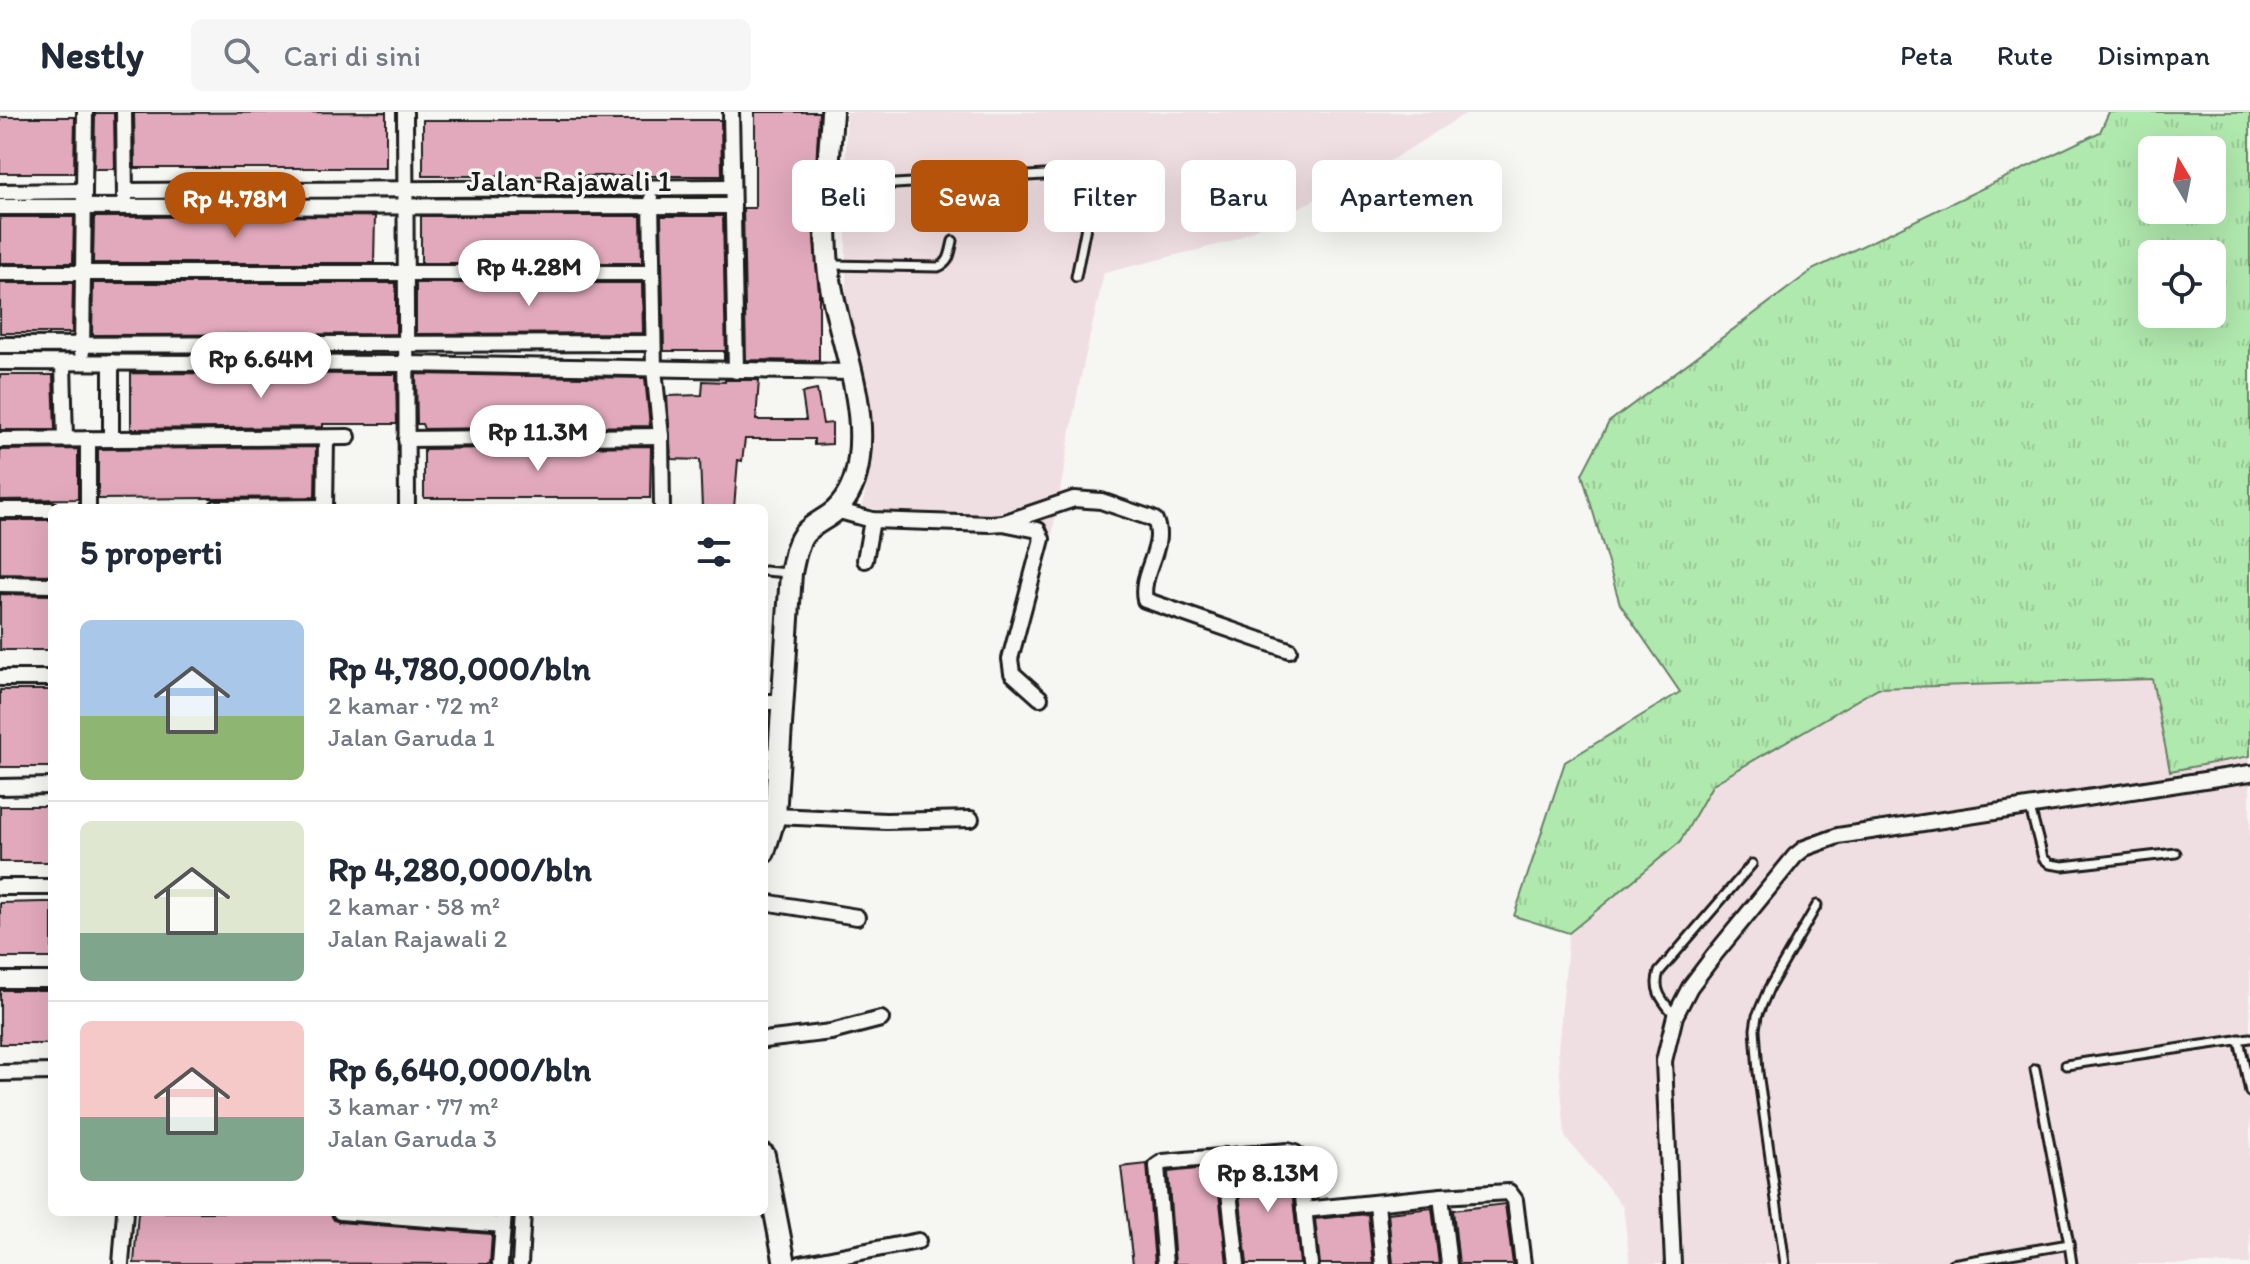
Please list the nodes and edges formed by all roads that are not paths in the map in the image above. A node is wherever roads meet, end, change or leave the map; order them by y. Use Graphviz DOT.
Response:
graph roads {
  1 [pos="85,112"];
  2 [pos="124,112"];
  3 [pos="405,112"];
  4 [pos="731,112"];
  5 [pos="832,112"];
  6 [pos="829,160"];
  7 [pos="895,184"];
  8 [pos="651,187"];
  9 [pos="732,187"];
  10 [pos="405,188"];
  11 [pos="84,191"];
  12 [pos="125,191"];
  13 [pos="0,192"];
  14 [pos="405,206"];
  15 [pos="733,206"];
  16 [pos="0,207"];
  17 [pos="84,207"];
  18 [pos="124,207"];
  19 [pos="651,207"];
  20 [pos="828,232"];
  21 [pos="953,241"];
  22 [pos="828,265"];
  23 [pos="0,273"];
  24 [pos="405,273"];
  25 [pos="651,273"];
  26 [pos="84,274"];
  27 [pos="1076,277"];
  28 [pos="653,343"];
  29 [pos="406,344"];
  30 [pos="0,345"];
  31 [pos="82,345"];
  32 [pos="0,362"];
  33 [pos="82,362"];
  34 [pos="111,362"];
  35 [pos="63,363"];
  36 [pos="406,364"];
  37 [pos="654,369"];
  38 [pos="736,371"];
  39 [pos="850,372"];
  40 [pos="661,436"];
  41 [pos="348,437"];
  42 [pos="326,438"];
  43 [pos="65,439"];
  44 [pos="88,439"];
  45 [pos="111,439"];
  46 [pos="406,439"];
  47 [pos="0,440"];
  48 [pos="88,504"];
  49 [pos="325,504"];
  50 [pos="407,504"];
  51 [pos="662,504"];
  52 [pos="0,510"];
  53 [pos="48,510"];
  54 [pos="836,510"];
  55 [pos="872,520"];
  56 [pos="1003,523"];
  57 [pos="865,560"];
  58 [pos="768,571"];
  59 [pos="791,573"];
  60 [pos="0,584"];
  61 [pos="48,585"];
  62 [pos="1289,650"];
  63 [pos="0,678"];
  64 [pos="48,678"];
  65 [pos="1040,698"];
  66 [pos="773,702"];
  67 [pos="2250,773"];
  68 [pos="48,786"];
  69 [pos="0,787"];
  70 [pos="2030,808"];
  71 [pos="775,816"];
  72 [pos="971,819"];
  73 [pos="768,838"];
  74 [pos="2176,853"];
  75 [pos="1752,864"];
  76 [pos="0,887"];
  77 [pos="48,887"];
  78 [pos="768,903"];
  79 [pos="1817,905"];
  80 [pos="857,917"];
  81 [pos="0,980"];
  82 [pos="48,980"];
  83 [pos="1675,1016"];
  84 [pos="881,1019"];
  85 [pos="2250,1038"];
  86 [pos="2239,1039"];
  87 [pos="768,1040"];
  88 [pos="2066,1065"];
  89 [pos="2035,1069"];
  90 [pos="48,1072"];
  91 [pos="0,1073"];
  92 [pos="2250,1092"];
  93 [pos="1225,1156"];
  94 [pos="768,1176"];
  95 [pos="1441,1196"];
  96 [pos="1377,1204"];
  97 [pos="1304,1210"];
  98 [pos="125,1216"];
  99 [pos="434,1216"];
  100 [pos="523,1216"];
  101 [pos="504,1219"];
  102 [pos="918,1241"];
  103 [pos="2069,1244"];
  104 [pos="121,1264"];
  105 [pos="500,1264"];
  106 [pos="520,1264"];
  107 [pos="785,1264"];
  108 [pos="800,1264"];
  109 [pos="1165,1264"];
  110 [pos="1237,1264"];
  111 [pos="1310,1264"];
  112 [pos="1383,1264"];
  113 [pos="1449,1264"];
  114 [pos="1523,1264"];
  115 [pos="1673,1264"];
  116 [pos="1785,1264"];
  117 [pos="1952,1264"];
  118 [pos="2072,1264"];
  1 -- 11 [label="street"];
  2 -- 12 [label="street"];
  3 -- 10 [label="street"];
  4 -- 9 [label="street"];
  5 -- 6 [label="street"];
  7 -- 27 [label="lane"];
  8 -- 9 [label="street"];
  8 -- 10 [label="street"];
  8 -- 19 [label="street"];
  9 -- 15 [label="street"];
  10 -- 12 [label="street"];
  10 -- 14 [label="street"];
  11 -- 13 [label="street"];
  11 -- 17 [label="street"];
  12 -- 18 [label="street"];
  14 -- 18 [label="street, Jalan Rajawali 1"];
  14 -- 19 [label="street, Jalan Rajawali 1"];
  14 -- 24 [label="street"];
  15 -- 19 [label="street, Jalan Rajawali 1"];
  15 -- 38 [label="street"];
  16 -- 17 [label="street, Jalan Rajawali 1"];
  17 -- 18 [label="street, Jalan Rajawali 1"];
  17 -- 26 [label="street"];
  19 -- 25 [label="street"];
  20 -- 22 [label="street"];
  21 -- 22 [label="lane"];
  22 -- 39 [label="street"];
  23 -- 26 [label="street"];
  24 -- 25 [label="street"];
  24 -- 26 [label="street"];
  24 -- 29 [label="street"];
  25 -- 28 [label="street"];
  26 -- 31 [label="street"];
  28 -- 29 [label="street"];
  28 -- 37 [label="street"];
  29 -- 31 [label="street"];
  29 -- 36 [label="street"];
  30 -- 31 [label="street"];
  31 -- 33 [label="street"];
  32 -- 35 [label="street"];
  33 -- 34 [label="street"];
  33 -- 35 [label="street"];
  34 -- 36 [label="street"];
  34 -- 45 [label="street"];
  35 -- 43 [label="street"];
  36 -- 37 [label="street"];
  36 -- 46 [label="street"];
  37 -- 38 [label="street"];
  37 -- 40 [label="street"];
  38 -- 39 [label="street"];
  39 -- 54 [label="street"];
  40 -- 46 [label="street"];
  40 -- 51 [label="street"];
  41 -- 42 [label="street"];
  42 -- 45 [label="street"];
  42 -- 49 [label="street"];
  43 -- 44 [label="street"];
  43 -- 47 [label="street"];
  44 -- 45 [label="street"];
  44 -- 48 [label="street"];
  46 -- 50 [label="street"];
  52 -- 53 [label="street"];
  54 -- 55 [label="street"];
  54 -- 59 [label="street"];
  55 -- 56 [label="street"];
  55 -- 57 [label="street"];
  56 -- 62 [label="street"];
  56 -- 65 [label="street"];
  58 -- 59 [label="lane"];
  59 -- 66 [label="street"];
  60 -- 61 [label="street"];
  63 -- 64 [label="street"];
  66 -- 71 [label="street"];
  67 -- 70 [label="street"];
  68 -- 69 [label="street"];
  70 -- 74 [label="lane"];
  70 -- 83 [label="street"];
  71 -- 72 [label="street"];
  71 -- 73 [label="street"];
  75 -- 83 [label="lane"];
  76 -- 77 [label="street"];
  78 -- 80 [label="street"];
  79 -- 116 [label="lane"];
  81 -- 82 [label="street"];
  83 -- 115 [label="street"];
  84 -- 87 [label="street"];
  85 -- 86 [label="lane"];
  86 -- 88 [label="lane"];
  86 -- 92 [label="lane"];
  89 -- 103 [label="lane"];
  90 -- 91 [label="street"];
  93 -- 97 [label="street"];
  93 -- 109 [label="street"];
  93 -- 110 [label="street"];
  94 -- 107 [label="street"];
  95 -- 96 [label="street"];
  95 -- 113 [label="street"];
  95 -- 114 [label="street"];
  96 -- 97 [label="street"];
  96 -- 112 [label="street"];
  97 -- 111 [label="street"];
  98 -- 104 [label="street"];
  99 -- 101 [label="street"];
  100 -- 106 [label="street"];
  101 -- 105 [label="street"];
  102 -- 108 [label="street"];
  103 -- 117 [label="lane"];
  103 -- 118 [label="lane"];
}
